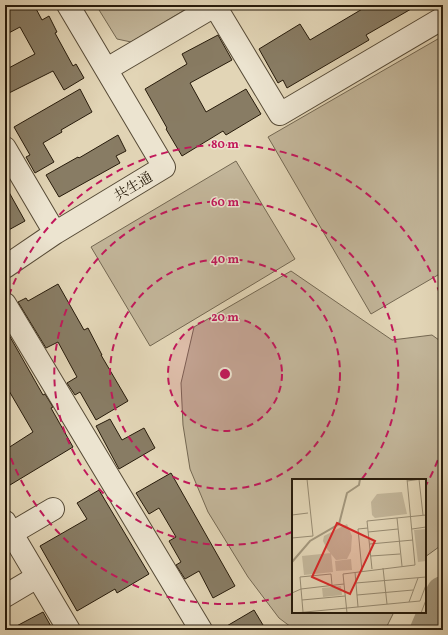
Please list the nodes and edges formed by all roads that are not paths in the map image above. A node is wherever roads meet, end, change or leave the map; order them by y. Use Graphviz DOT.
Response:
graph roads {
  1 [pos="68,5"];
  2 [pos="215,5"];
  3 [pos="443,18"];
  4 [pos="107,69"];
  5 [pos="5,148"];
  6 [pos="55,234"];
  7 [pos="5,267"];
  8 [pos="5,304"];
  9 [pos="53,509"];
  10 [pos="8,527"];
  11 [pos="37,577"];
  12 [pos="5,596"];
  13 [pos="69,630"];
  14 [pos="200,630"];
  1 -- 4 [label="street, 共生通"];
  2 -- 3 [label="street"];
  2 -- 4 [label="street"];
  4 -- 6 [label="street, 共生通"];
  5 -- 6 [label="street"];
  6 -- 7 [label="street, 共生通"];
  8 -- 14 [label="street"];
  9 -- 10 [label="street"];
  10 -- 11 [label="street"];
  11 -- 12 [label="street"];
  11 -- 13 [label="street"];
}
